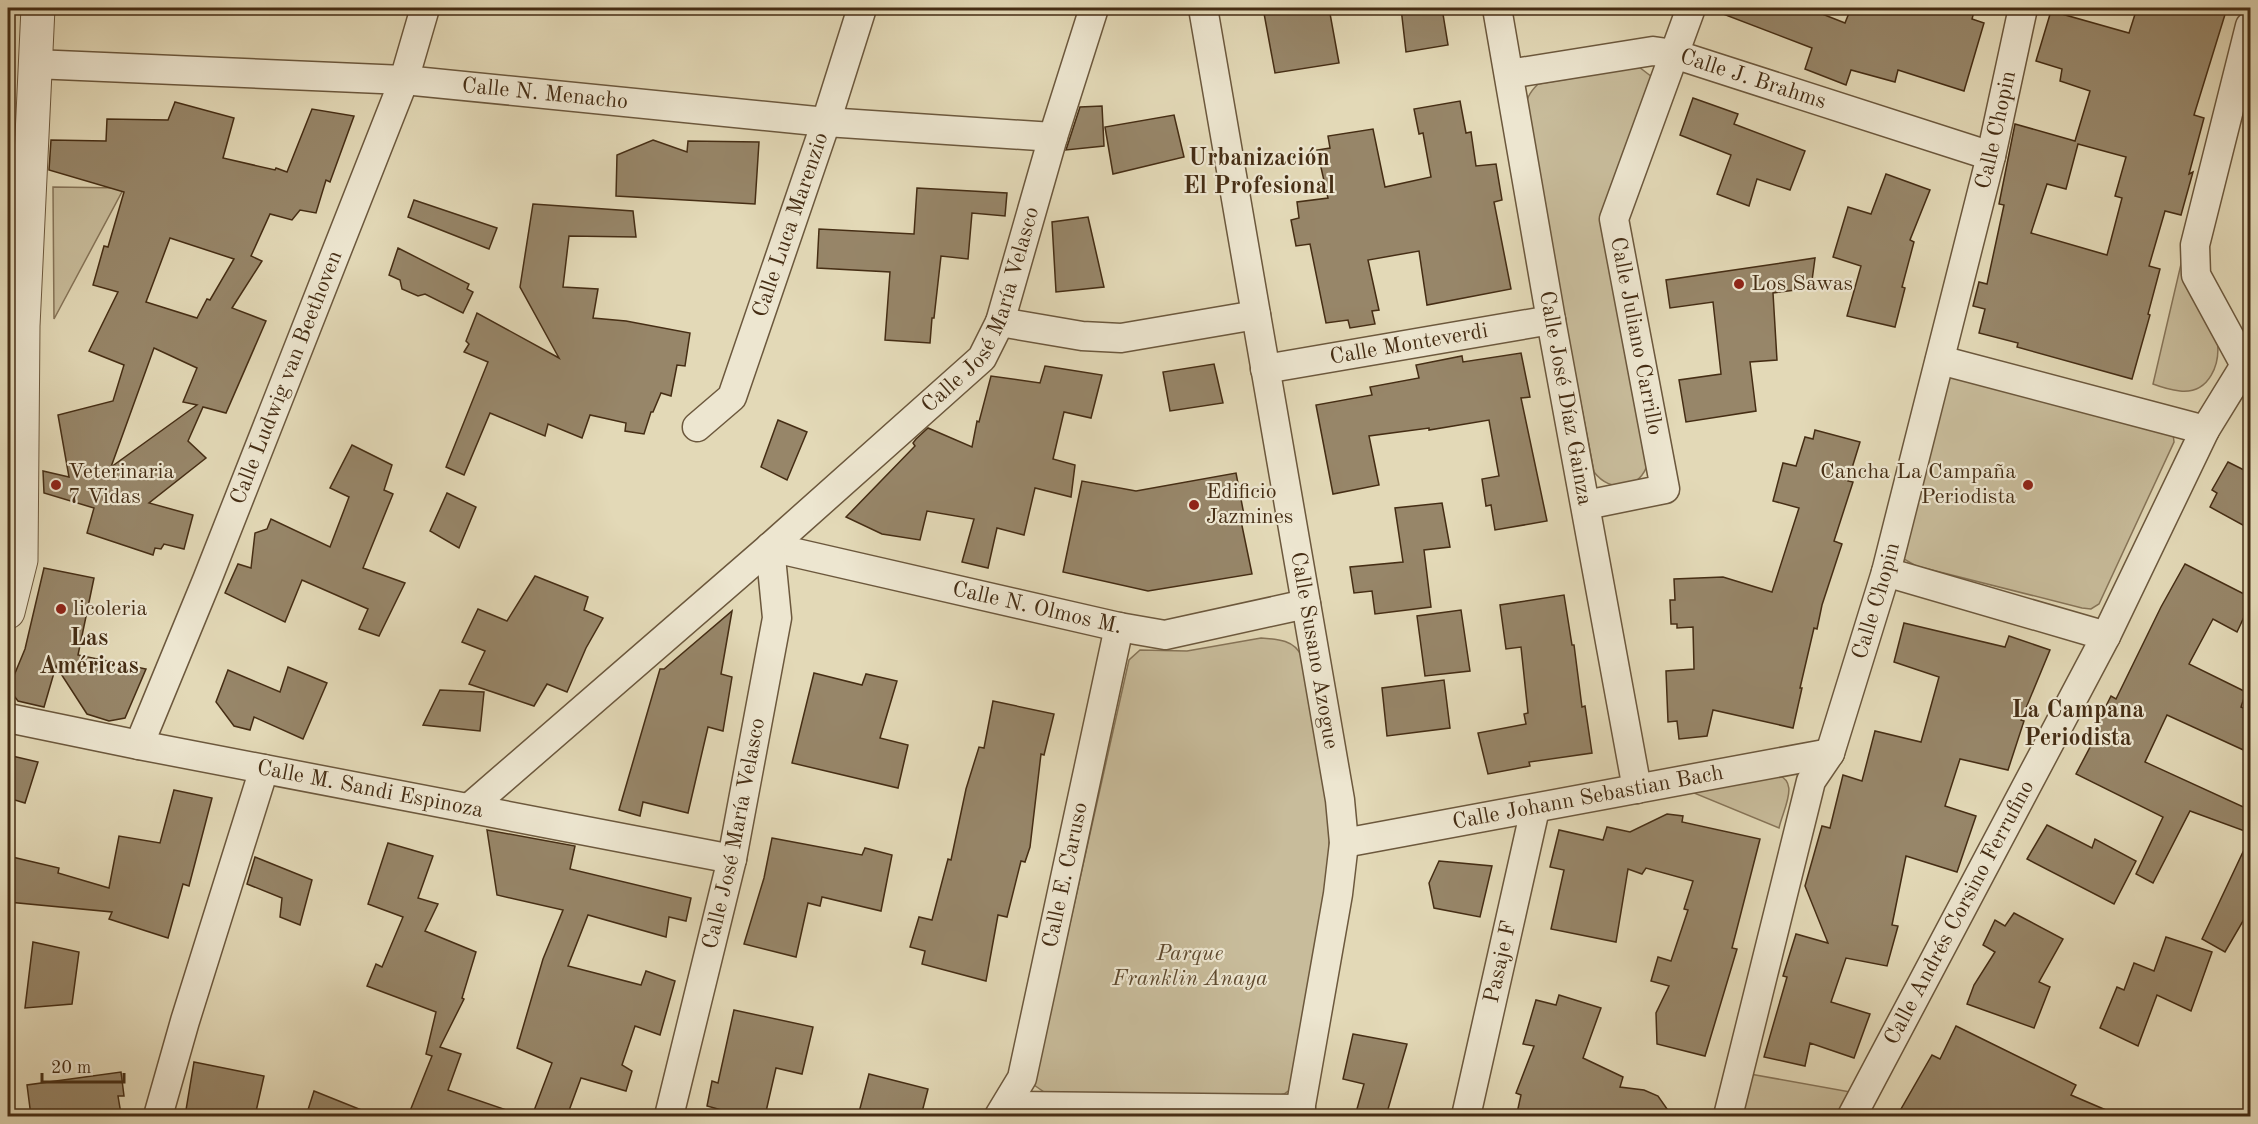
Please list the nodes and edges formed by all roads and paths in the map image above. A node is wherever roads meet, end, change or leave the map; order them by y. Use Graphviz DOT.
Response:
graph roads {
  1 [pos="38,8"];
  2 [pos="425,8"];
  3 [pos="862,8"];
  4 [pos="1094,8"];
  5 [pos="1203,8"];
  6 [pos="1497,8"];
  7 [pos="1691,8"];
  8 [pos="2022,8"];
  9 [pos="2250,26"];
  10 [pos="1674,54"];
  11 [pos="34,64"];
  12 [pos="1509,74"];
  13 [pos="404,81"];
  14 [pos="2242,91"];
  15 [pos="826,122"];
  16 [pos="1053,137"];
  17 [pos="1991,156"];
  18 [pos="1256,315"];
  19 [pos="1551,320"];
  20 [pos="1000,322"];
  21 [pos="1940,360"];
  22 [pos="2248,363"];
  23 [pos="1265,369"];
  24 [pos="696,427"];
  25 [pos="2205,430"];
  26 [pos="1586,505"];
  27 [pos="15,540"];
  28 [pos="770,548"];
  29 [pos="1886,572"];
  30 [pos="1306,604"];
  31 [pos="8,612"];
  32 [pos="1119,627"];
  33 [pos="2106,636"];
  34 [pos="8,718"];
  35 [pos="139,745"];
  36 [pos="1830,753"];
  37 [pos="264,769"];
  38 [pos="1637,789"];
  39 [pos="469,808"];
  40 [pos="1535,809"];
  41 [pos="1344,843"];
  42 [pos="732,859"];
  43 [pos="1003,1111"];
  44 [pos="1300,1113"];
  45 [pos="158,1116"];
  46 [pos="669,1116"];
  47 [pos="1466,1116"];
  48 [pos="1728,1116"];
  49 [pos="1852,1116"];
  1 -- 11 [label="street"];
  2 -- 13 [label="street, Calle Ludwig van Beethoven"];
  3 -- 15 [label="street, Calle Luca Marenzio"];
  4 -- 16 [label="street, Calle José María Velasco"];
  5 -- 18 [label="street, Calle Susano Azogue"];
  6 -- 12 [label="street, Calle José Díaz Gainza"];
  7 -- 10 [label="street, Calle Juliano Carrillo"];
  8 -- 17 [label="street, Calle Chopin"];
  9 -- 14 [label="street"];
  10 -- 12 [label="street, Calle J. Brahms"];
  10 -- 17 [label="street, Calle J. Brahms"];
  10 -- 26 [label="street, Calle Juliano Carrillo"];
  11 -- 13 [label="street, Calle N. Menacho"];
  11 -- 27 [label="street"];
  12 -- 19 [label="street, Calle José Díaz Gainza"];
  13 -- 15 [label="street, Calle N. Menacho"];
  13 -- 35 [label="street, Calle Ludwig van Beethoven"];
  14 -- 22 [label="street"];
  15 -- 16 [label="street, Calle N. Menacho"];
  15 -- 24 [label="street, Calle Luca Marenzio"];
  16 -- 20 [label="street, Calle José María Velasco"];
  17 -- 21 [label="street, Calle Chopin"];
  18 -- 20 [label="street"];
  18 -- 23 [label="street, Calle Susano Azogue"];
  19 -- 23 [label="street, Calle Monteverdi"];
  19 -- 26 [label="street, Calle José Díaz Gainza"];
  20 -- 28 [label="street, Calle José María Velasco"];
  21 -- 25 [label="street"];
  21 -- 29 [label="street, Calle Chopin"];
  22 -- 25 [label="street, Calle Andrés Corsino Ferrufino"];
  23 -- 30 [label="street, Calle Susano Azogue"];
  25 -- 33 [label="street, Calle Andrés Corsino Ferrufino"];
  26 -- 38 [label="street, Calle José Díaz Gainza"];
  27 -- 31 [label="street"];
  28 -- 32 [label="street, Calle N. Olmos M."];
  28 -- 39 [label="street, Calle José María Velasco"];
  28 -- 42 [label="street, Calle José María Velasco"];
  29 -- 33 [label="street"];
  29 -- 36 [label="street, Calle Chopin"];
  30 -- 32 [label="street, Calle N. Olmos M."];
  30 -- 41 [label="street, Calle Susano Azogue"];
  32 -- 43 [label="street, Calle E. Caruso"];
  33 -- 49 [label="street, Calle Andrés Corsino Ferrufino"];
  34 -- 35 [label="street, Calle M. Sandi Espinoza"];
  35 -- 37 [label="street, Calle M. Sandi Espinoza"];
  36 -- 38 [label="street, Calle Johann Sebastian Bach"];
  36 -- 48 [label="street, Calle Chopin"];
  37 -- 39 [label="street, Calle M. Sandi Espinoza"];
  37 -- 45 [label="street"];
  38 -- 40 [label="street, Calle Johann Sebastian Bach"];
  39 -- 42 [label="street, Calle M. Sandi Espinoza"];
  40 -- 41 [label="street, Calle Johann Sebastian Bach"];
  40 -- 47 [label="street, Pasaje F"];
  41 -- 44 [label="street, Calle Susano Azogue"];
  42 -- 46 [label="street, Calle José María Velasco"];
  43 -- 44 [label="street"];
}
